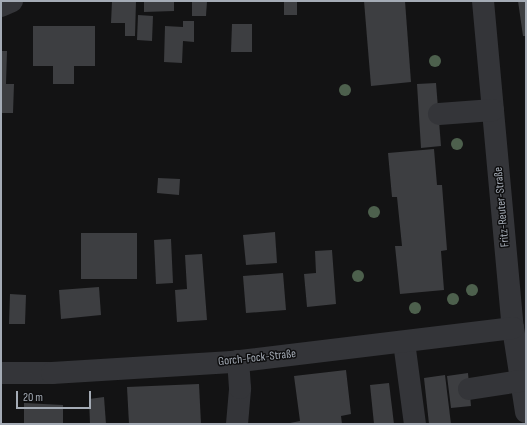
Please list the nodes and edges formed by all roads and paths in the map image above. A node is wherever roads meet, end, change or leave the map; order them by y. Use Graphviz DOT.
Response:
graph roads {
  1 [pos="12,1"];
  2 [pos="483,1"];
  3 [pos="1,6"];
  4 [pos="494,110"];
  5 [pos="439,114"];
  6 [pos="512,328"];
  7 [pos="404,342"];
  8 [pos="238,361"];
  9 [pos="1,373"];
  10 [pos="469,389"];
  11 [pos="524,398"];
  12 [pos="237,424"];
  13 [pos="415,424"];
  1 -- 3 [label="street"];
  2 -- 4 [label="street, Fritz-Reuter-Straße"];
  4 -- 5 [label="street"];
  4 -- 6 [label="street, Fritz-Reuter-Straße"];
  6 -- 7 [label="street, Gorch-Fock-Straße"];
  6 -- 11 [label="street, Fritz-Reuter-Straße"];
  7 -- 8 [label="street, Gorch-Fock-Straße"];
  7 -- 13 [label="street"];
  8 -- 9 [label="street, Gorch-Fock-Straße"];
  8 -- 12 [label="street"];
  10 -- 11 [label="street"];
}
